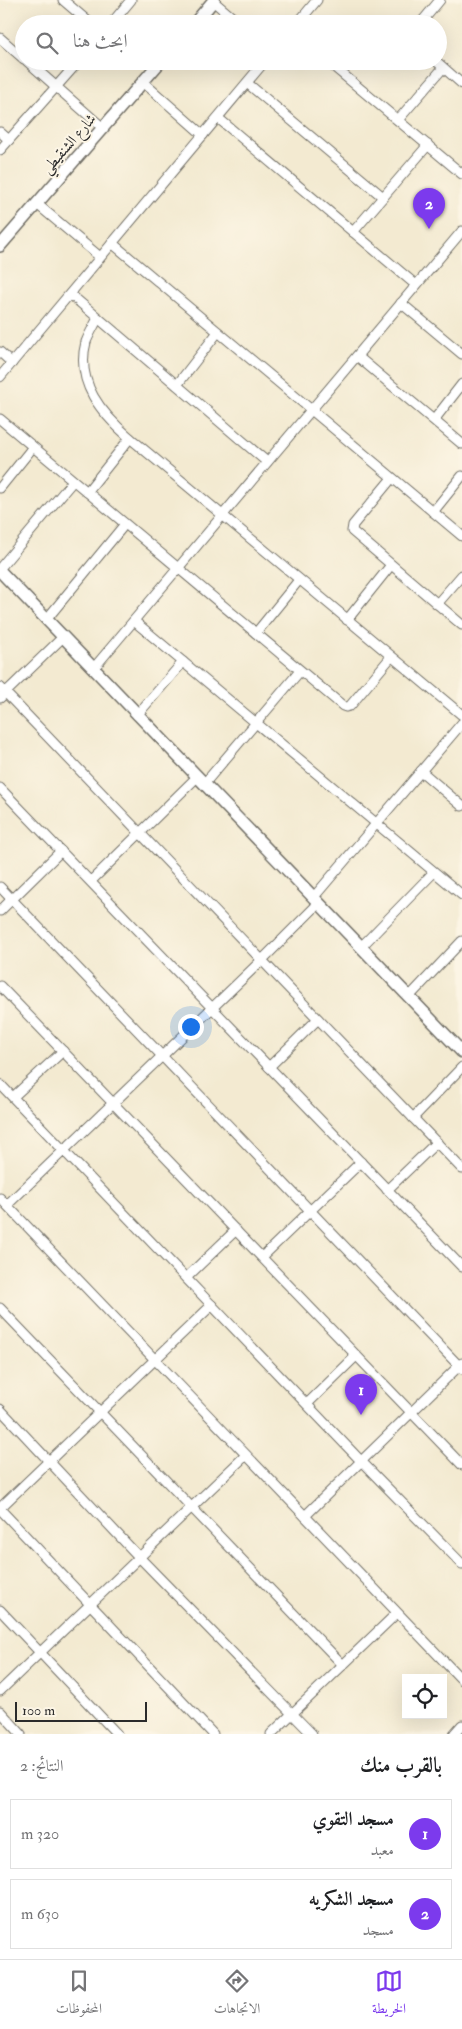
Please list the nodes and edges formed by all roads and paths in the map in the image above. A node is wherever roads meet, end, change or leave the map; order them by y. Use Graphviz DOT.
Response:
graph roads {
  1 [pos="63,0"];
  2 [pos="214,0"];
  3 [pos="317,0"];
  4 [pos="440,0"];
  5 [pos="129,1"];
  6 [pos="80,15"];
  7 [pos="118,15"];
  8 [pos="202,15"];
  9 [pos="230,15"];
  10 [pos="304,15"];
  11 [pos="428,15"];
  12 [pos="0,38"];
  13 [pos="15,51"];
  14 [pos="37,70"];
  15 [pos="70,70"];
  16 [pos="153,70"];
  17 [pos="258,70"];
  18 [pos="338,70"];
  19 [pos="442,70"];
  20 [pos="446,70"];
  21 [pos="143,82"];
  22 [pos="247,83"];
  23 [pos="462,84"];
  24 [pos="56,87"];
  25 [pos="218,118"];
  26 [pos="398,120"];
  27 [pos="103,128"];
  28 [pos="0,132"];
  29 [pos="203,135"];
  30 [pos="9,140"];
  31 [pos="428,145"];
  32 [pos="0,150"];
  33 [pos="462,174"];
  34 [pos="383,197"];
  35 [pos="37,204"];
  36 [pos="462,231"];
  37 [pos="353,232"];
  38 [pos="112,243"];
  39 [pos="0,246"];
  40 [pos="100,258"];
  41 [pos="416,285"];
  42 [pos="70,294"];
  43 [pos="401,303"];
  44 [pos="98,318"];
  45 [pos="218,332"];
  46 [pos="0,352"];
  47 [pos="462,354"];
  48 [pos="357,356"];
  49 [pos="12,363"];
  50 [pos="0,377"];
  51 [pos="462,384"];
  52 [pos="177,385"];
  53 [pos="311,410"];
  54 [pos="0,419"];
  55 [pos="434,420"];
  56 [pos="130,438"];
  57 [pos="462,444"];
  58 [pos="33,447"];
  59 [pos="267,462"];
  60 [pos="462,476"];
  61 [pos="392,478"];
  62 [pos="73,481"];
  63 [pos="0,488"];
  64 [pos="87,492"];
  65 [pos="433,512"];
  66 [pos="222,516"];
  67 [pos="125,524"];
  68 [pos="462,536"];
  69 [pos="391,565"];
  70 [pos="178,568"];
  71 [pos="0,570"];
  72 [pos="462,575"];
  73 [pos="299,580"];
  74 [pos="437,604"];
  75 [pos="46,620"];
  76 [pos="347,620"];
  77 [pos="134,621"];
  78 [pos="462,625"];
  79 [pos="256,633"];
  80 [pos="63,637"];
  81 [pos="391,657"];
  82 [pos="183,662"];
  83 [pos="93,669"];
  84 [pos="300,670"];
  85 [pos="2,692"];
  86 [pos="137,715"];
  87 [pos="462,715"];
  88 [pos="256,723"];
  89 [pos="462,723"];
  90 [pos="421,771"];
  91 [pos="200,780"];
  92 [pos="0,788"];
  93 [pos="462,806"];
  94 [pos="376,824"];
  95 [pos="140,833"];
  96 [pos="61,851"];
  97 [pos="434,872"];
  98 [pos="91,881"];
  99 [pos="0,887"];
  100 [pos="462,895"];
  101 [pos="12,899"];
  102 [pos="316,900"];
  103 [pos="0,911"];
  104 [pos="361,947"];
  105 [pos="460,947"];
  106 [pos="262,960"];
  107 [pos="0,986"];
  108 [pos="409,996"];
  109 [pos="212,1008"];
  110 [pos="318,1018"];
  111 [pos="63,1051"];
  112 [pos="462,1052"];
  113 [pos="162,1056"];
  114 [pos="269,1067"];
  115 [pos="462,1067"];
  116 [pos="0,1084"];
  117 [pos="12,1097"];
  118 [pos="113,1103"];
  119 [pos="413,1118"];
  120 [pos="436,1142"];
  121 [pos="64,1150"];
  122 [pos="360,1162"];
  123 [pos="462,1169"];
  124 [pos="387,1190"];
  125 [pos="2,1201"];
  126 [pos="310,1211"];
  127 [pos="236,1230"];
  128 [pos="262,1257"];
  129 [pos="462,1267"];
  130 [pos="186,1278"];
  131 [pos="212,1305"];
  132 [pos="0,1308"];
  133 [pos="356,1356"];
  134 [pos="155,1359"];
  135 [pos="461,1366"];
  136 [pos="307,1404"];
  137 [pos="0,1409"];
  138 [pos="100,1412"];
  139 [pos="411,1412"];
  140 [pos="246,1455"];
  141 [pos="50,1460"];
  142 [pos="361,1461"];
  143 [pos="462,1465"];
  144 [pos="192,1508"];
  145 [pos="0,1509"];
  146 [pos="304,1516"];
  147 [pos="140,1558"];
  148 [pos="462,1564"];
  149 [pos="90,1606"];
  150 [pos="0,1610"];
  151 [pos="397,1613"];
  152 [pos="40,1653"];
  153 [pos="343,1665"];
  154 [pos="462,1680"];
  155 [pos="0,1692"];
  156 [pos="0,1711"];
  157 [pos="292,1713"];
  158 [pos="462,1725"];
  159 [pos="22,1734"];
  160 [pos="117,1734"];
  161 [pos="213,1734"];
  162 [pos="270,1734"];
  163 [pos="312,1734"];
  164 [pos="454,1734"];
  1 -- 6 [label="street"];
  2 -- 8 [label="street"];
  2 -- 9 [label="street"];
  3 -- 10 [label="street"];
  4 -- 11 [label="street"];
  5 -- 7 [label="street"];
  12 -- 13 [label="street"];
  14 -- 24 [label="street"];
  15 -- 24 [label="street"];
  16 -- 21 [label="street, شارع الشنقيطي"];
  17 -- 22 [label="street"];
  18 -- 26 [label="street"];
  19 -- 26 [label="street"];
  20 -- 23 [label="street"];
  21 -- 27 [label="street, شارع الشنقيطي"];
  21 -- 29 [label="street"];
  22 -- 25 [label="street"];
  22 -- 34 [label="street"];
  24 -- 27 [label="street"];
  24 -- 30 [label="street"];
  25 -- 29 [label="street"];
  25 -- 37 [label="street"];
  26 -- 31 [label="street"];
  27 -- 35 [label="street, شارع الشنقيطي"];
  28 -- 30 [label="street"];
  29 -- 38 [label="street"];
  30 -- 32 [label="street"];
  31 -- 33 [label="street"];
  31 -- 34 [label="street"];
  34 -- 37 [label="street"];
  35 -- 39 [label="street, شارع الشنقيطي"];
  35 -- 40 [label="street"];
  36 -- 41 [label="street"];
  37 -- 41 [label="street"];
  38 -- 40 [label="street"];
  38 -- 45 [label="street"];
  40 -- 42 [label="street"];
  41 -- 43 [label="street"];
  42 -- 44 [label="street"];
  42 -- 49 [label="street"];
  43 -- 47 [label="street"];
  43 -- 48 [label="street"];
  44 -- 52 [label="street"];
  44 -- 56 [label="street"];
  45 -- 52 [label="street"];
  45 -- 53 [label="street"];
  46 -- 49 [label="street"];
  48 -- 53 [label="street"];
  48 -- 55 [label="street"];
  49 -- 50 [label="street"];
  51 -- 55 [label="street"];
  52 -- 59 [label="street"];
  53 -- 59 [label="street"];
  53 -- 61 [label="street"];
  54 -- 58 [label="street"];
  55 -- 57 [label="street"];
  56 -- 64 [label="street"];
  56 -- 66 [label="street"];
  58 -- 62 [label="street"];
  58 -- 63 [label="street"];
  59 -- 66 [label="street"];
  60 -- 65 [label="street"];
  61 -- 65 [label="street"];
  61 -- 69 [label="street"];
  62 -- 64 [label="street"];
  62 -- 71 [label="street"];
  64 -- 67 [label="street"];
  65 -- 68 [label="street"];
  66 -- 70 [label="street"];
  66 -- 73 [label="street"];
  67 -- 70 [label="street"];
  67 -- 75 [label="street"];
  69 -- 74 [label="street"];
  69 -- 76 [label="street"];
  70 -- 77 [label="street"];
  70 -- 79 [label="street"];
  71 -- 75 [label="street"];
  72 -- 74 [label="street"];
  73 -- 76 [label="street"];
  73 -- 79 [label="street"];
  74 -- 78 [label="street"];
  75 -- 80 [label="street"];
  76 -- 81 [label="street"];
  77 -- 82 [label="street"];
  77 -- 83 [label="street"];
  79 -- 84 [label="street"];
  80 -- 83 [label="street"];
  80 -- 85 [label="street"];
  81 -- 84 [label="street"];
  81 -- 87 [label="street"];
  82 -- 86 [label="street"];
  82 -- 88 [label="street"];
  83 -- 86 [label="street"];
  84 -- 88 [label="street"];
  85 -- 95 [label="street"];
  86 -- 91 [label="street"];
  88 -- 91 [label="street"];
  88 -- 94 [label="street"];
  89 -- 90 [label="street"];
  90 -- 93 [label="street"];
  90 -- 94 [label="street"];
  91 -- 95 [label="street"];
  91 -- 102 [label="street"];
  92 -- 96 [label="street"];
  94 -- 97 [label="street"];
  94 -- 102 [label="street"];
  95 -- 98 [label="street"];
  95 -- 106 [label="street"];
  96 -- 98 [label="street"];
  96 -- 101 [label="street"];
  97 -- 100 [label="street"];
  97 -- 104 [label="street"];
  98 -- 109 [label="street"];
  99 -- 101 [label="street"];
  101 -- 103 [label="street"];
  101 -- 113 [label="street"];
  102 -- 104 [label="street"];
  102 -- 106 [label="street"];
  104 -- 108 [label="street"];
  105 -- 108 [label="street"];
  106 -- 109 [label="street"];
  106 -- 110 [label="street"];
  107 -- 111 [label="street"];
  108 -- 112 [label="street"];
  109 -- 113 [label="street"];
  109 -- 114 [label="street"];
  110 -- 114 [label="street"];
  110 -- 119 [label="street"];
  111 -- 117 [label="street"];
  111 -- 118 [label="street"];
  113 -- 118 [label="street"];
  113 -- 126 [label="street"];
  114 -- 122 [label="street"];
  115 -- 119 [label="street"];
  116 -- 117 [label="street"];
  117 -- 121 [label="street"];
  118 -- 121 [label="street"];
  118 -- 127 [label="street"];
  119 -- 120 [label="street"];
  120 -- 123 [label="street"];
  120 -- 124 [label="street"];
  121 -- 125 [label="street"];
  121 -- 130 [label="street"];
  122 -- 124 [label="street"];
  122 -- 126 [label="street"];
  124 -- 129 [label="street"];
  125 -- 134 [label="street"];
  126 -- 128 [label="street"];
  126 -- 135 [label="street"];
  127 -- 128 [label="street"];
  127 -- 130 [label="street"];
  128 -- 133 [label="street"];
  130 -- 131 [label="street"];
  131 -- 134 [label="street"];
  131 -- 136 [label="street"];
  132 -- 138 [label="street"];
  133 -- 136 [label="street"];
  133 -- 139 [label="street"];
  134 -- 138 [label="street"];
  134 -- 140 [label="street"];
  135 -- 139 [label="street"];
  136 -- 142 [label="street"];
  137 -- 141 [label="street"];
  138 -- 141 [label="street"];
  138 -- 144 [label="street"];
  139 -- 142 [label="street"];
  139 -- 143 [label="street"];
  140 -- 144 [label="street"];
  140 -- 146 [label="street"];
  141 -- 145 [label="street"];
  141 -- 147 [label="street"];
  142 -- 146 [label="street"];
  142 -- 148 [label="street"];
  144 -- 147 [label="street"];
  144 -- 153 [label="street"];
  145 -- 149 [label="street"];
  146 -- 151 [label="street"];
  147 -- 149 [label="street"];
  147 -- 157 [label="street"];
  149 -- 152 [label="street"];
  149 -- 161 [label="street"];
  150 -- 152 [label="street"];
  151 -- 153 [label="street"];
  151 -- 154 [label="street"];
  152 -- 155 [label="street"];
  152 -- 160 [label="street"];
  153 -- 157 [label="street"];
  156 -- 159 [label="street"];
  157 -- 162 [label="street"];
  157 -- 163 [label="street"];
  158 -- 164 [label="street"];
}
